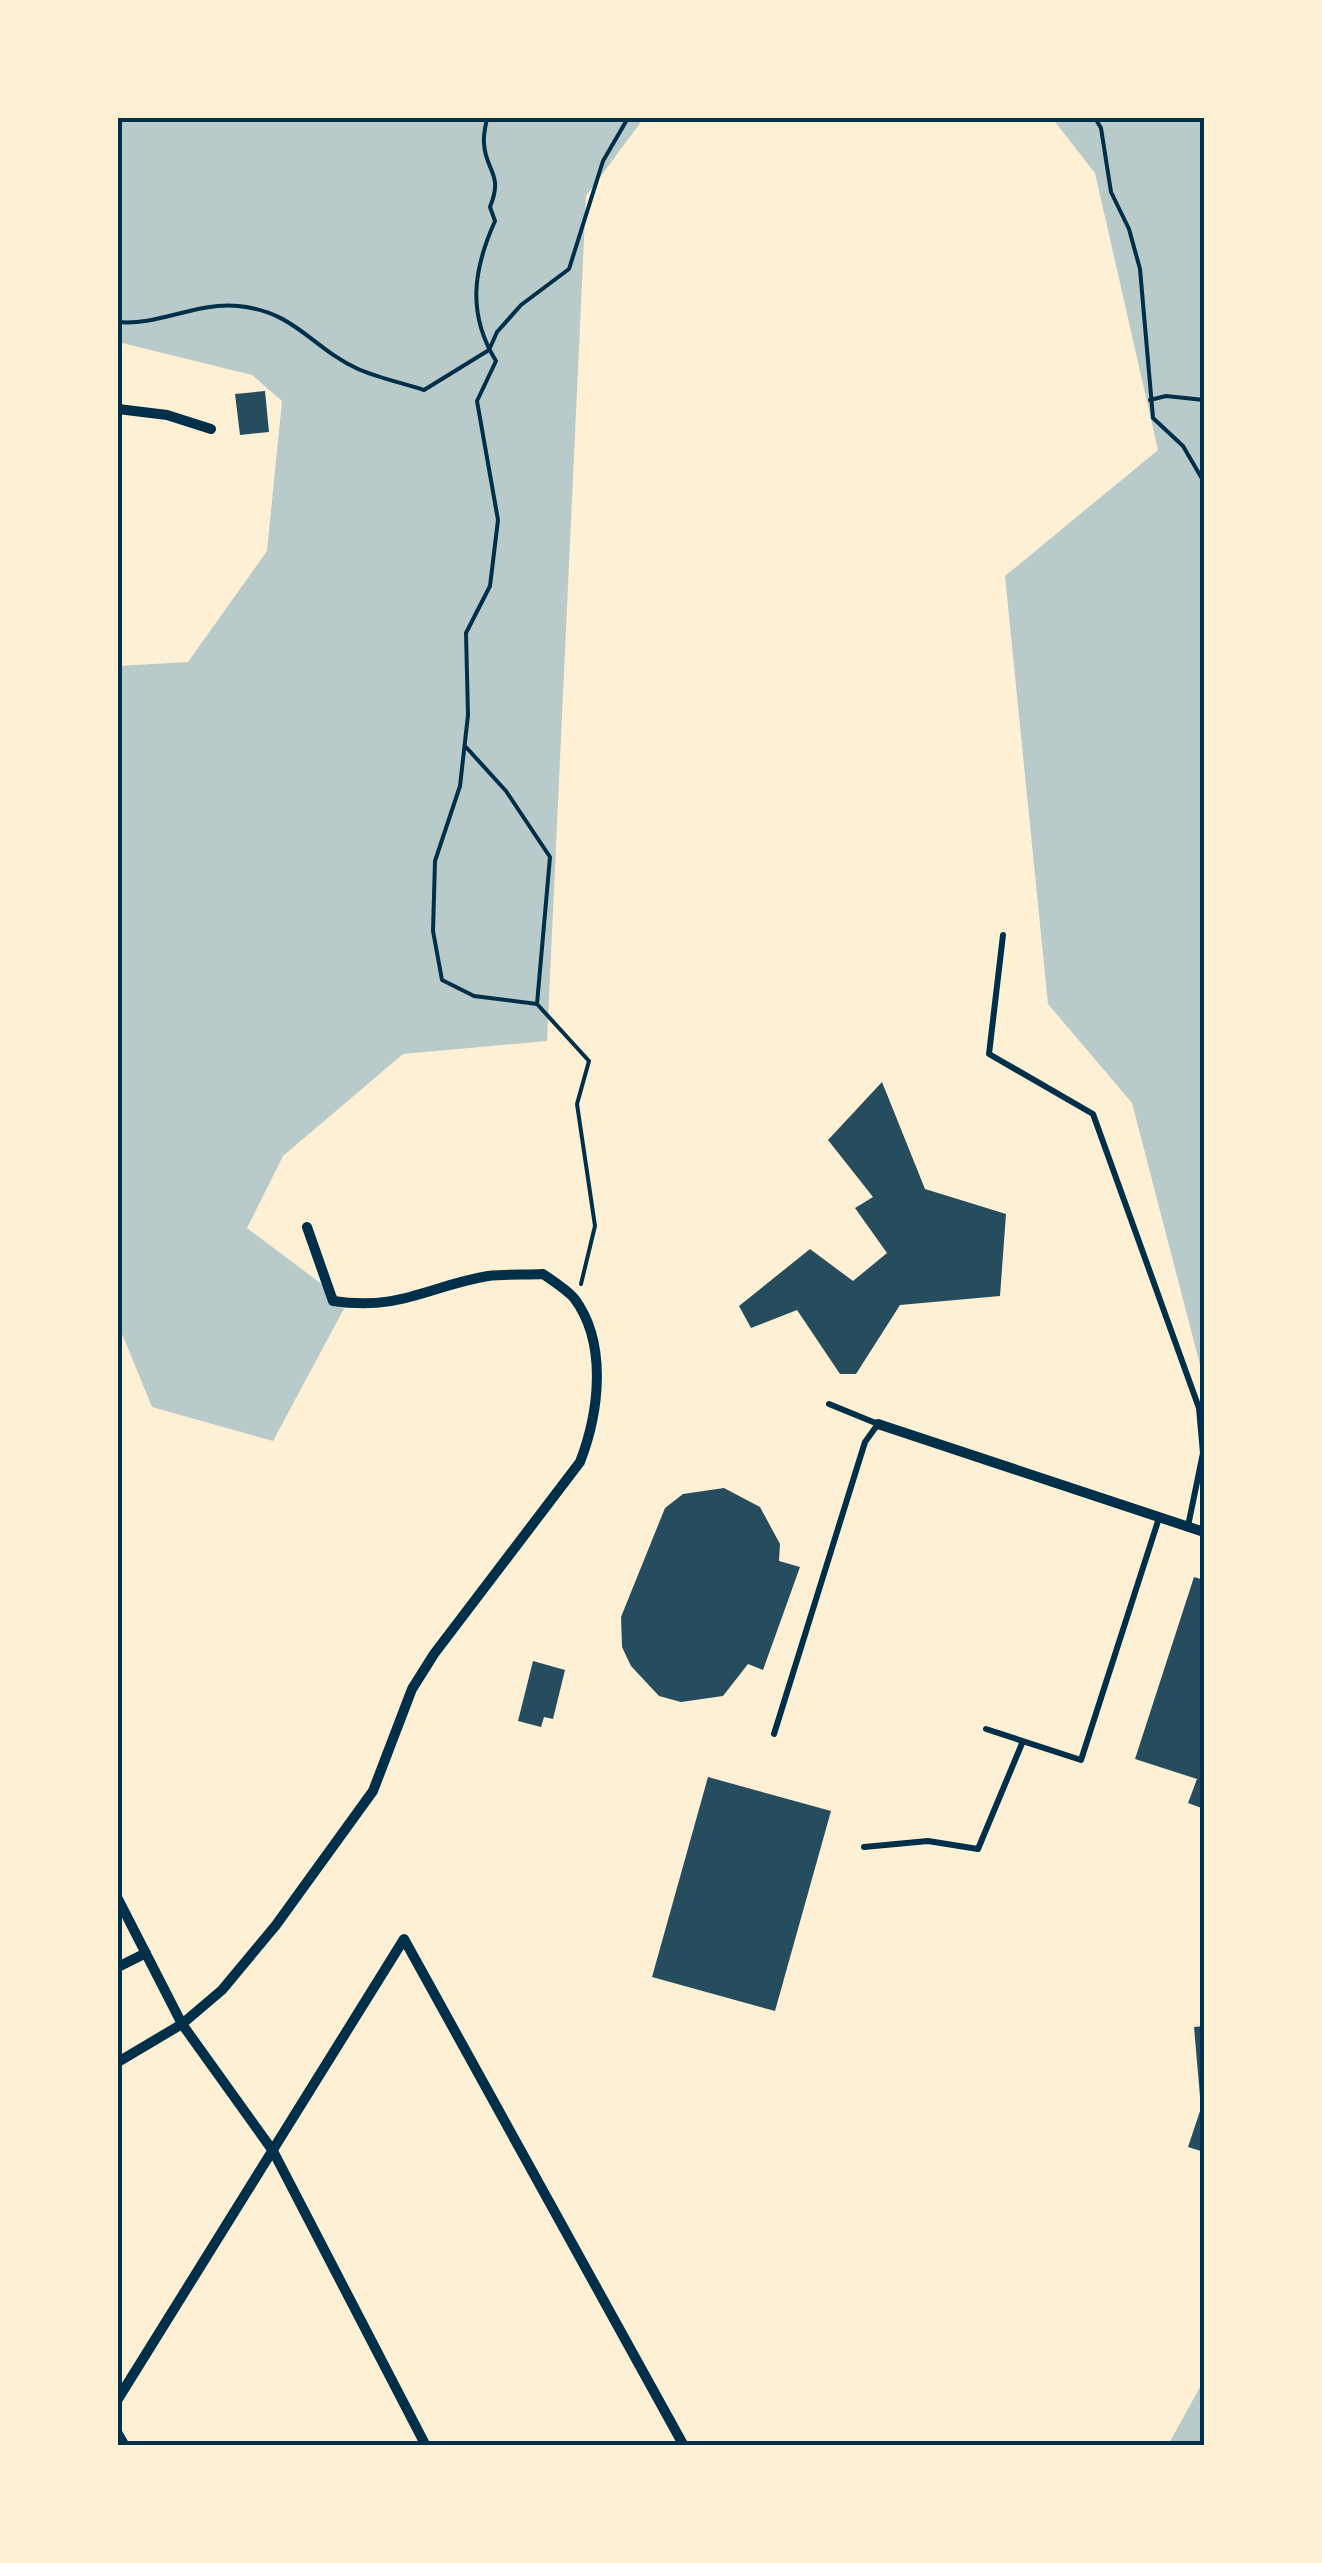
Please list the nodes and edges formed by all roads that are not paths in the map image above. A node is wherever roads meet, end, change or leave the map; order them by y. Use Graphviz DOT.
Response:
graph roads {
  1 [pos="118,409"];
  2 [pos="211,429"];
  3 [pos="1003,935"];
  4 [pos="307,1226"];
  5 [pos="829,1404"];
  6 [pos="878,1424"];
  7 [pos="1159,1516"];
  8 [pos="1188,1526"];
  9 [pos="1204,1532"];
  10 [pos="986,1730"];
  11 [pos="774,1734"];
  12 [pos="1024,1742"];
  13 [pos="864,1847"];
  14 [pos="118,1900"];
  15 [pos="146,1954"];
  16 [pos="118,1967"];
  17 [pos="182,2024"];
  18 [pos="118,2062"];
  19 [pos="273,2151"];
  20 [pos="118,2398"];
  21 [pos="118,2434"];
  22 [pos="125,2446"];
  23 [pos="426,2446"];
  24 [pos="684,2446"];
  1 -- 2 [label="street"];
  3 -- 8 [label="lane"];
  4 -- 17 [label="street"];
  5 -- 6 [label="lane"];
  6 -- 7 [label="street"];
  6 -- 11 [label="lane"];
  7 -- 8 [label="street"];
  7 -- 12 [label="lane"];
  8 -- 9 [label="street"];
  10 -- 12 [label="lane"];
  12 -- 13 [label="lane"];
  14 -- 15 [label="street"];
  15 -- 16 [label="street"];
  15 -- 17 [label="street"];
  17 -- 18 [label="street"];
  17 -- 19 [label="street"];
  19 -- 20 [label="street"];
  19 -- 23 [label="street"];
  19 -- 24 [label="street"];
  21 -- 22 [label="street"];
}
